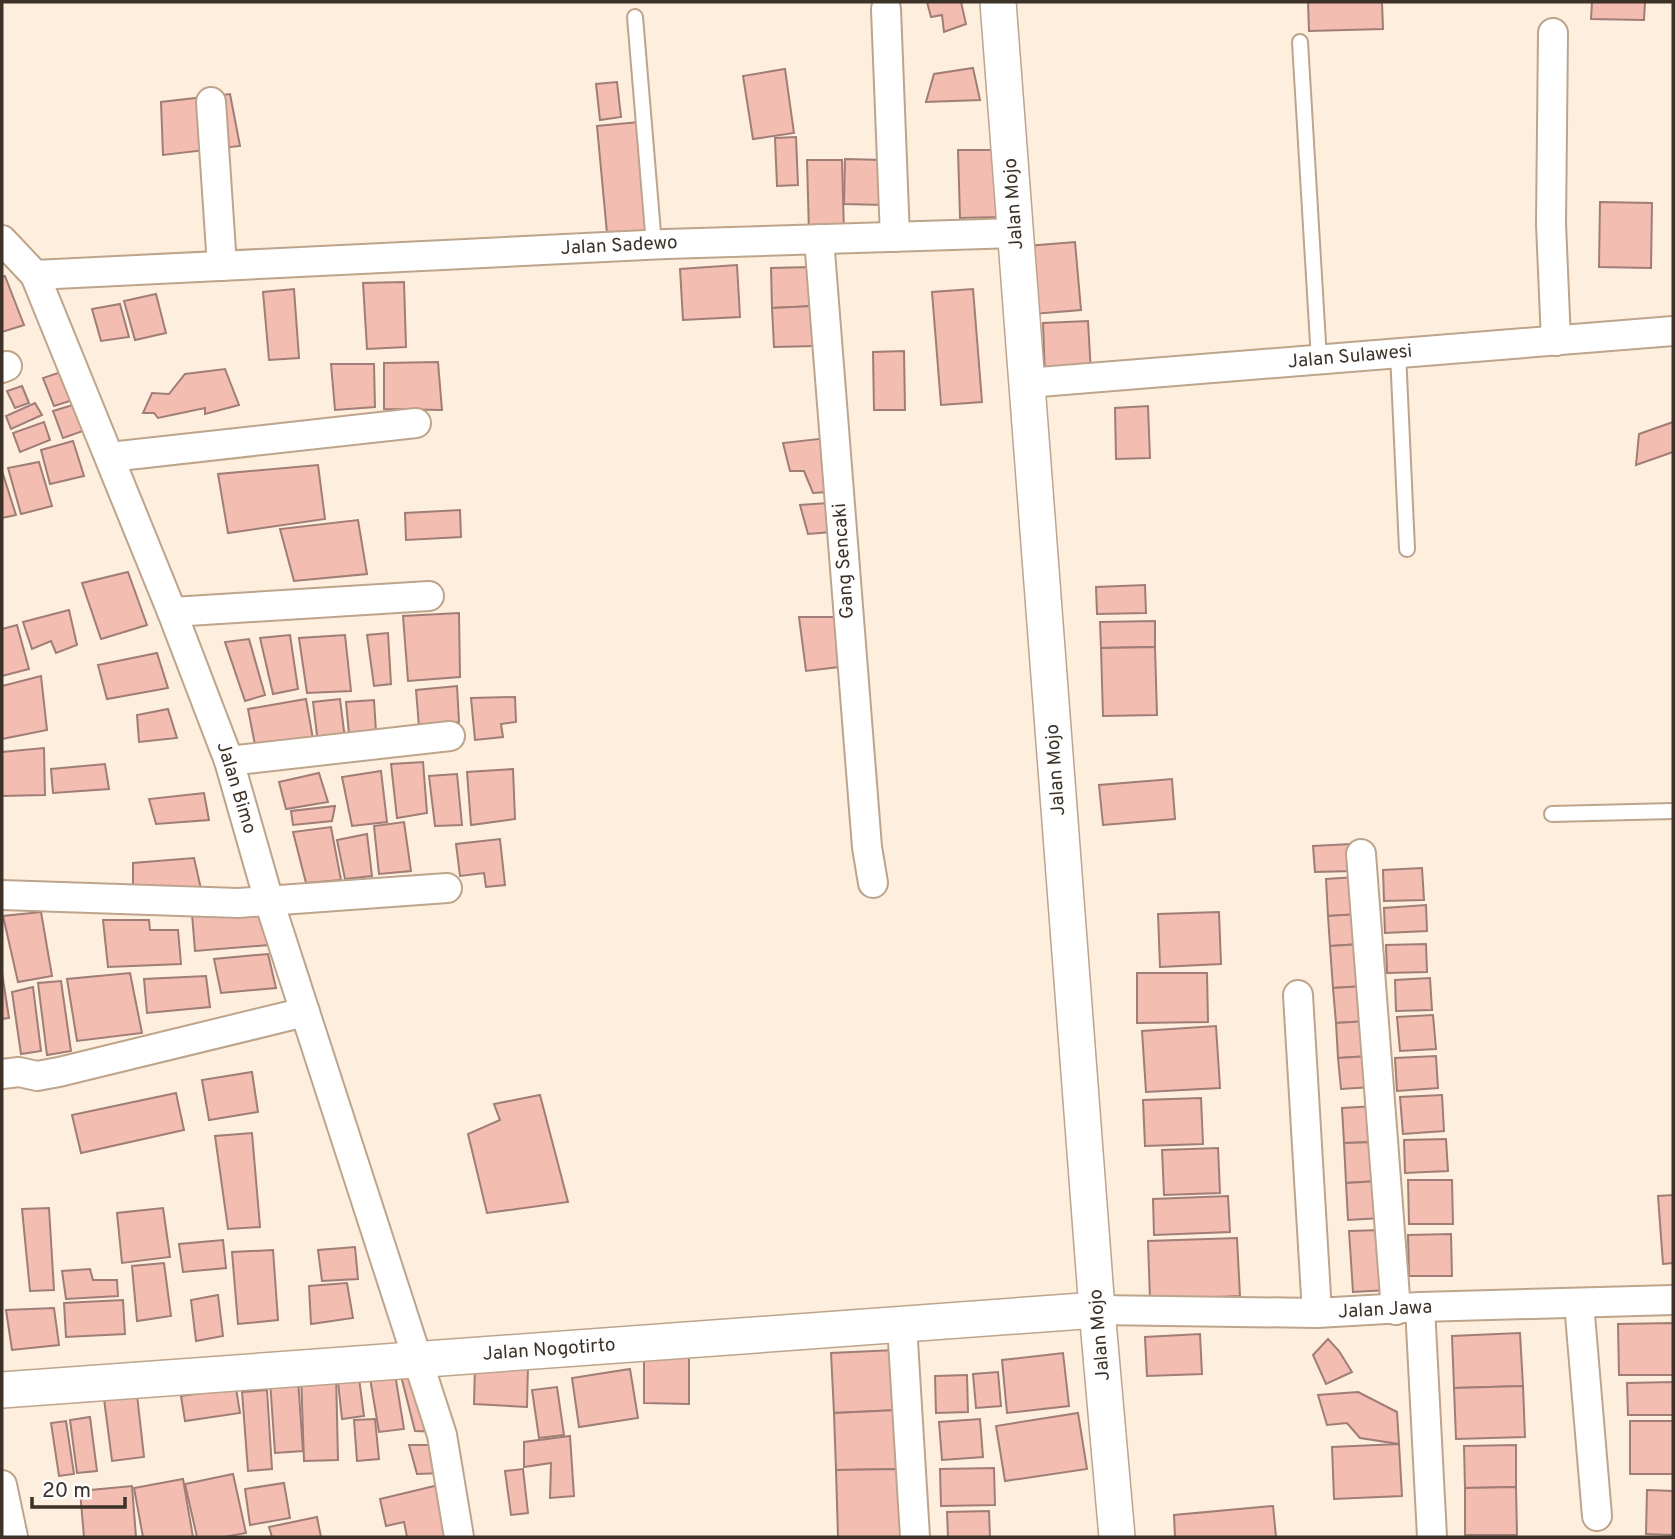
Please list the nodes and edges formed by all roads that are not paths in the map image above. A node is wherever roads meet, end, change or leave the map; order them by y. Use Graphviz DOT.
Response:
graph roads {
  1 [pos="998,2"];
  2 [pos="886,9"];
  3 [pos="635,18"];
  4 [pos="1553,33"];
  5 [pos="1300,42"];
  6 [pos="211,102"];
  7 [pos="1016,233"];
  8 [pos="895,237"];
  9 [pos="819,239"];
  10 [pos="2,240"];
  11 [pos="654,244"];
  12 [pos="222,266"];
  13 [pos="34,275"];
  14 [pos="1673,331"];
  15 [pos="1556,341"];
  16 [pos="1398,353"];
  17 [pos="1319,360"];
  18 [pos="1027,383"];
  19 [pos="416,423"];
  20 [pos="110,457"];
  21 [pos="1407,549"];
  22 [pos="429,596"];
  23 [pos="172,612"];
  24 [pos="450,736"];
  25 [pos="229,761"];
  26 [pos="1673,811"];
  27 [pos="1552,814"];
  28 [pos="1362,854"];
  29 [pos="873,883"];
  30 [pos="447,888"];
  31 [pos="2,895"];
  32 [pos="269,901"];
  33 [pos="1298,995"];
  34 [pos="305,1012"];
  35 [pos="2,1074"];
  36 [pos="1673,1300"];
  37 [pos="1579,1303"];
  38 [pos="1408,1308"];
  39 [pos="1097,1310"];
  40 [pos="1318,1313"];
  41 [pos="902,1325"];
  42 [pos="419,1359"];
  43 [pos="2,1390"];
  44 [pos="2,1485"];
  45 [pos="1597,1516"];
  46 [pos="8,1530"];
  47 [pos="459,1537"];
  48 [pos="915,1537"];
  49 [pos="1117,1537"];
  50 [pos="1432,1537"];
  1 -- 7 [label="street, Jalan Mojo"];
  2 -- 8 [label="street"];
  3 -- 11 [label="lane"];
  4 -- 15 [label="street"];
  5 -- 17 [label="lane"];
  6 -- 12 [label="street"];
  7 -- 8 [label="street, Jalan Sadewo"];
  7 -- 18 [label="street, Jalan Mojo"];
  8 -- 9 [label="street, Jalan Sadewo"];
  9 -- 11 [label="street, Jalan Sadewo"];
  9 -- 29 [label="street, Gang Sencaki"];
  10 -- 13 [label="street, Jalan Bimo"];
  11 -- 12 [label="street, Jalan Sadewo"];
  12 -- 13 [label="street, Jalan Sadewo"];
  13 -- 20 [label="street, Jalan Bimo"];
  14 -- 15 [label="street, Jalan Sulawesi"];
  15 -- 16 [label="street, Jalan Sulawesi"];
  16 -- 17 [label="street, Jalan Sulawesi"];
  16 -- 21 [label="lane"];
  17 -- 18 [label="street, Jalan Sulawesi"];
  18 -- 39 [label="street, Jalan Mojo"];
  19 -- 20 [label="street"];
  20 -- 23 [label="street, Jalan Bimo"];
  22 -- 23 [label="street"];
  23 -- 25 [label="street, Jalan Bimo"];
  24 -- 25 [label="street"];
  25 -- 32 [label="street, Jalan Bimo"];
  26 -- 27 [label="lane"];
  28 -- 38 [label="street"];
  30 -- 32 [label="street"];
  31 -- 32 [label="street"];
  32 -- 34 [label="street, Jalan Bimo"];
  33 -- 40 [label="street"];
  34 -- 35 [label="street"];
  34 -- 42 [label="street, Jalan Bimo"];
  36 -- 37 [label="street, Jalan Jawa"];
  37 -- 38 [label="street, Jalan Jawa"];
  37 -- 45 [label="street"];
  38 -- 40 [label="street, Jalan Jawa"];
  38 -- 50 [label="street"];
  39 -- 40 [label="street, Jalan Jawa"];
  39 -- 41 [label="street, Jalan Nogotirto"];
  39 -- 49 [label="street, Jalan Mojo"];
  41 -- 42 [label="street, Jalan Nogotirto"];
  41 -- 48 [label="street"];
  42 -- 43 [label="street, Jalan Nogotirto"];
  42 -- 47 [label="street, Jalan Bimo"];
  44 -- 46 [label="street"];
}
